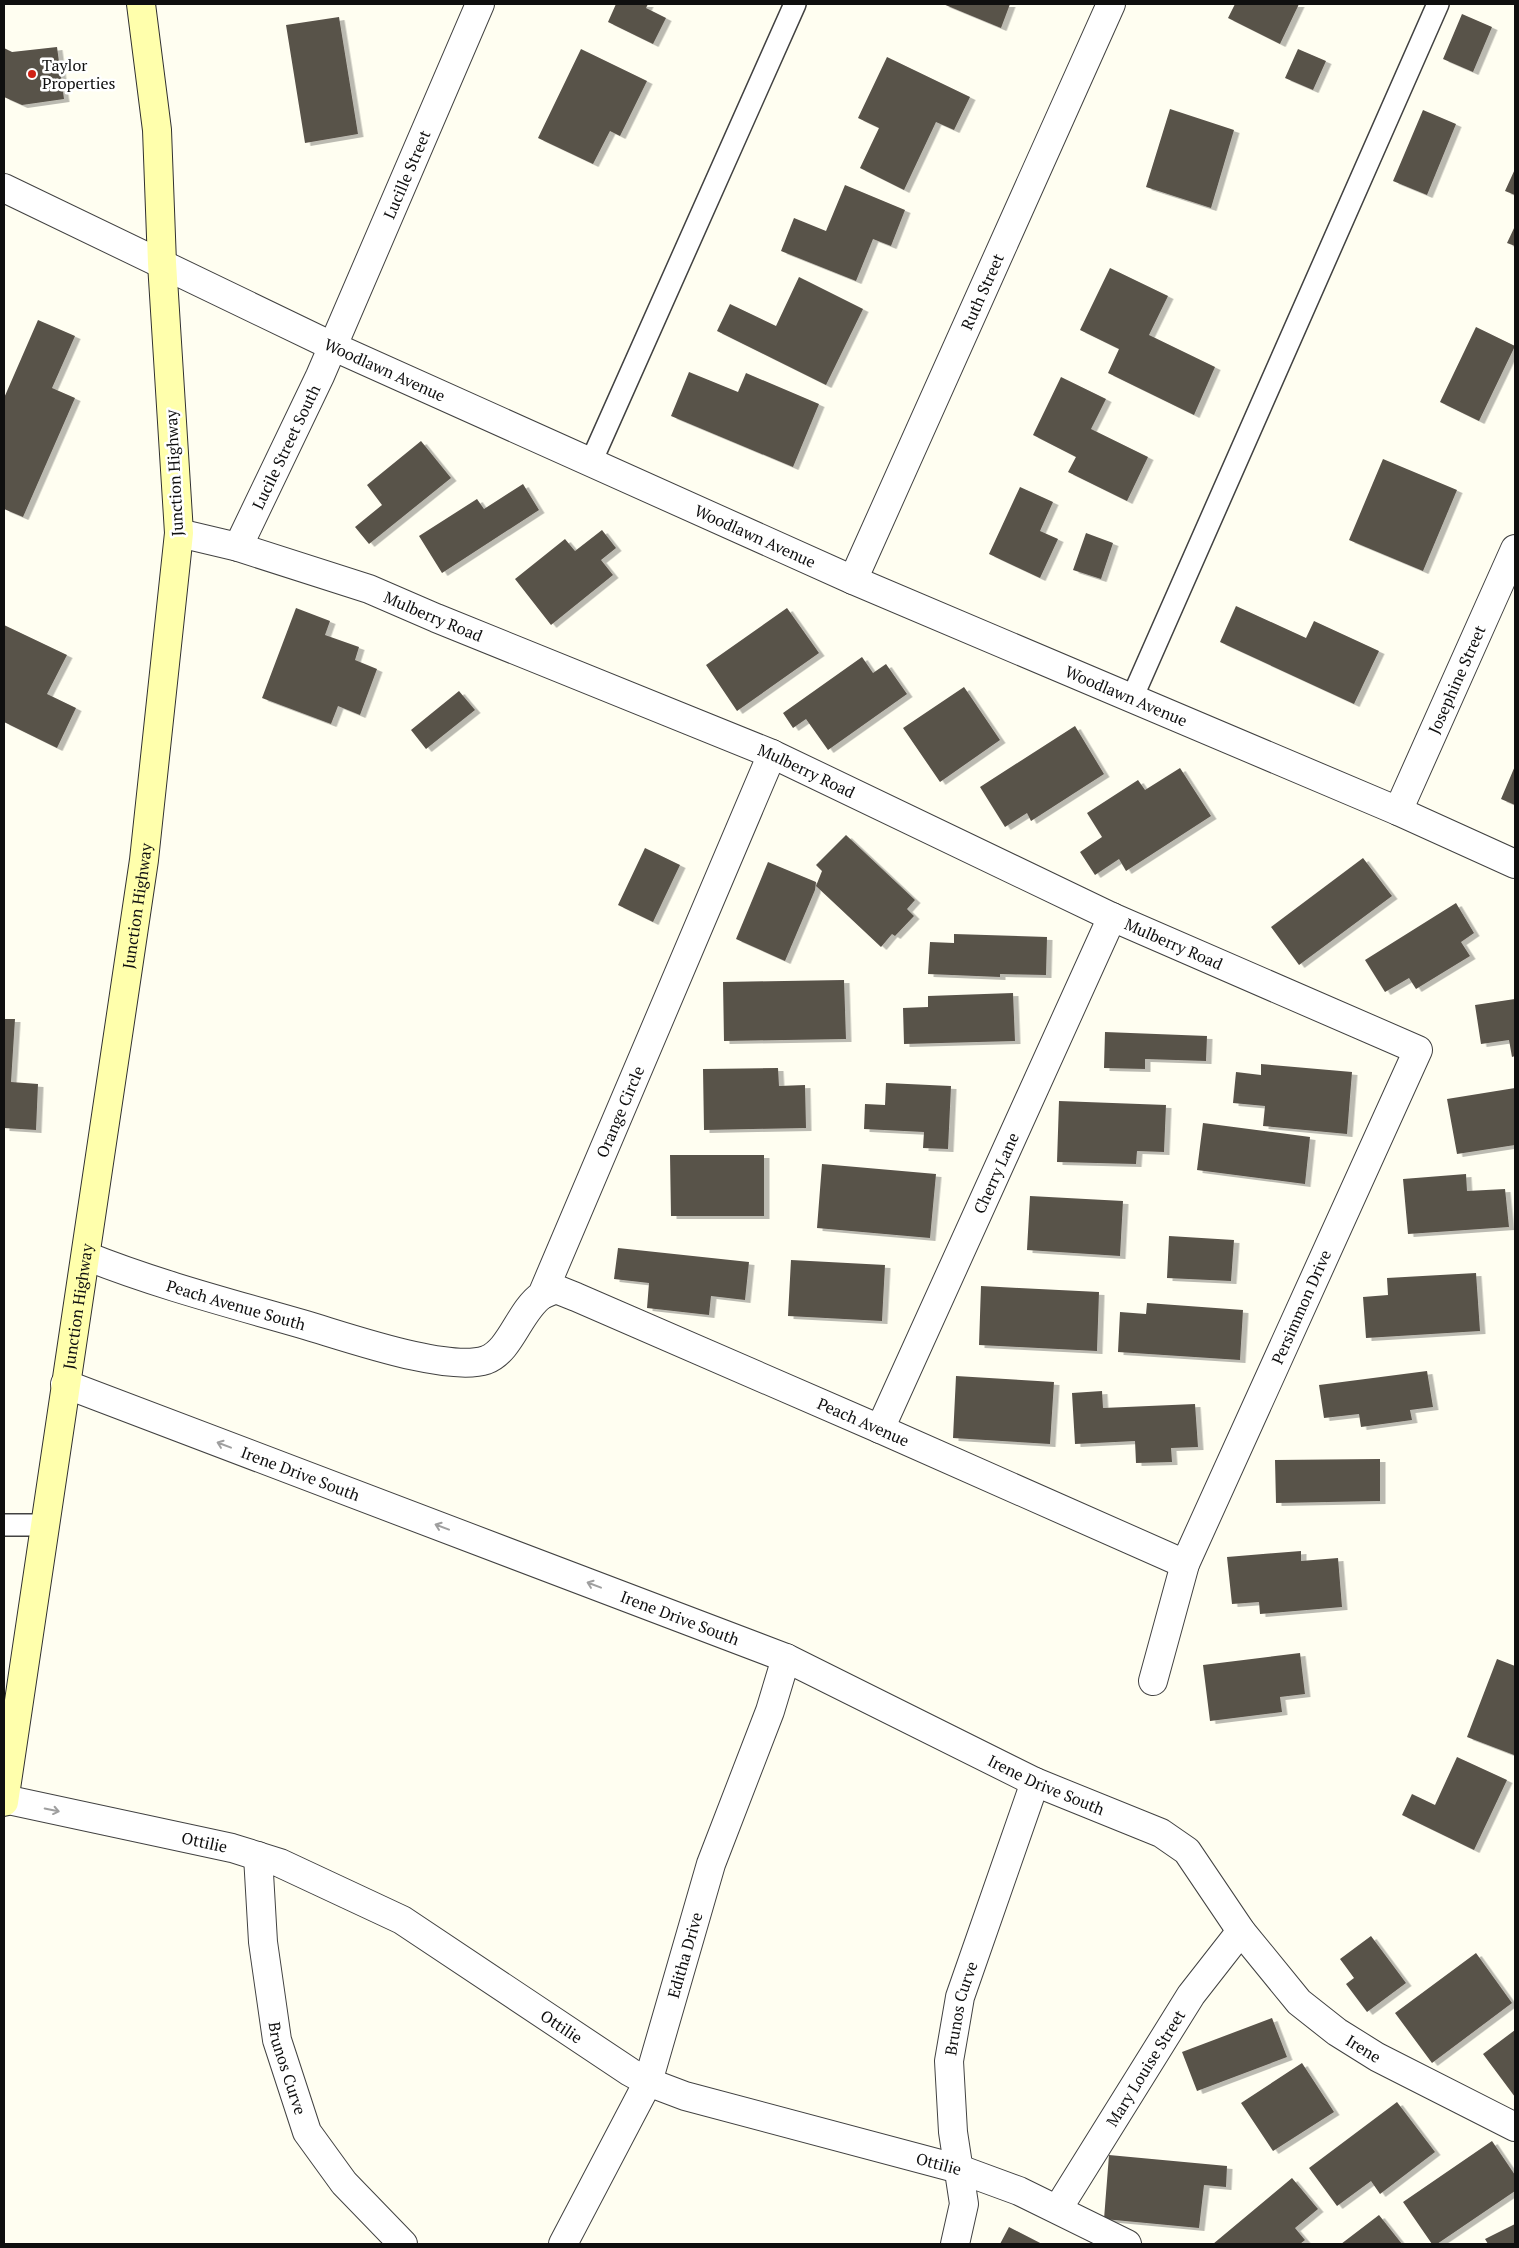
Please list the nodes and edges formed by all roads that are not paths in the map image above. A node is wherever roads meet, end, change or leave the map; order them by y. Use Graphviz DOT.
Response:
graph roads {
  1 [pos="141,4"];
  2 [pos="480,4"];
  3 [pos="796,4"];
  4 [pos="1110,4"];
  5 [pos="1438,4"];
  6 [pos="4,188"];
  7 [pos="162,263"];
  8 [pos="332,346"];
  9 [pos="591,462"];
  10 [pos="179,533"];
  11 [pos="238,547"];
  12 [pos="1515,549"];
  13 [pos="853,580"];
  14 [pos="1132,698"];
  15 [pos="772,754"];
  16 [pos="1398,811"];
  17 [pos="1515,864"];
  18 [pos="1112,917"];
  19 [pos="1418,1050"];
  20 [pos="86,1256"];
  21 [pos="542,1295"];
  22 [pos="386,1348"];
  23 [pos="65,1384"];
  24 [pos="880,1429"];
  25 [pos="4,1524"];
  26 [pos="46,1525"];
  27 [pos="1185,1564"];
  28 [pos="786,1658"];
  29 [pos="1153,1681"];
  30 [pos="1035,1782"];
  31 [pos="4,1800"];
  32 [pos="258,1856"];
  33 [pos="1241,1931"];
  34 [pos="648,2082"];
  35 [pos="1515,2126"];
  36 [pos="959,2169"];
  37 [pos="1060,2210"];
  38 [pos="1124,2243"];
  39 [pos="403,2244"];
  40 [pos="563,2244"];
  41 [pos="955,2244"];
  1 -- 7 [label="main road, Junction Highway"];
  2 -- 8 [label="street, Lucille Street"];
  3 -- 9 [label="lane"];
  4 -- 13 [label="street, Ruth Street"];
  5 -- 14 [label="lane"];
  6 -- 7 [label="street, Woodlawn Avenue"];
  7 -- 8 [label="street, Woodlawn Avenue"];
  7 -- 10 [label="main road, Junction Highway"];
  8 -- 9 [label="street, Woodlawn Avenue"];
  8 -- 11 [label="street, Lucile Street South"];
  9 -- 13 [label="street, Woodlawn Avenue"];
  10 -- 11 [label="street, Mulberry Road"];
  10 -- 20 [label="main road, Junction Highway"];
  11 -- 15 [label="street, Mulberry Road"];
  12 -- 16 [label="street, Josephine Street"];
  13 -- 14 [label="street, Woodlawn Avenue"];
  14 -- 16 [label="street, Woodlawn Avenue"];
  15 -- 18 [label="street, Mulberry Road"];
  15 -- 21 [label="street, Orange Circle"];
  16 -- 17 [label="street, Woodlawn Avenue"];
  18 -- 19 [label="street, Mulberry Road"];
  18 -- 24 [label="street, Cherry Lane"];
  19 -- 27 [label="street, Persimmon Drive"];
  20 -- 22 [label="street, Peach Avenue South"];
  20 -- 23 [label="main road, Junction Highway"];
  21 -- 22 [label="street, Orange Circle"];
  21 -- 24 [label="street, Peach Avenue"];
  23 -- 26 [label="main road, Junction Highway"];
  28 -- 23 [label="street, Irene Drive South, one-way"];
  24 -- 27 [label="street, Peach Avenue"];
  25 -- 26 [label="lane"];
  26 -- 31 [label="main road, Junction Highway"];
  27 -- 29 [label="street, Persimmon Drive"];
  28 -- 30 [label="street, Irene Drive South"];
  28 -- 34 [label="street, Editha Drive"];
  30 -- 33 [label="street, Irene Drive South"];
  30 -- 36 [label="street, Brunos Curve"];
  31 -- 32 [label="street, Ottilie, one-way"];
  32 -- 34 [label="street, Ottilie"];
  32 -- 39 [label="street, Brunos Curve"];
  33 -- 35 [label="street, Irene"];
  33 -- 37 [label="street, Mary Louise Street"];
  34 -- 36 [label="street, Ottilie"];
  34 -- 40 [label="street, Editha Drive"];
  36 -- 37 [label="street, Ottilie"];
  36 -- 41 [label="street, Brunos Curve"];
  37 -- 38 [label="street, Ottilie"];
}
